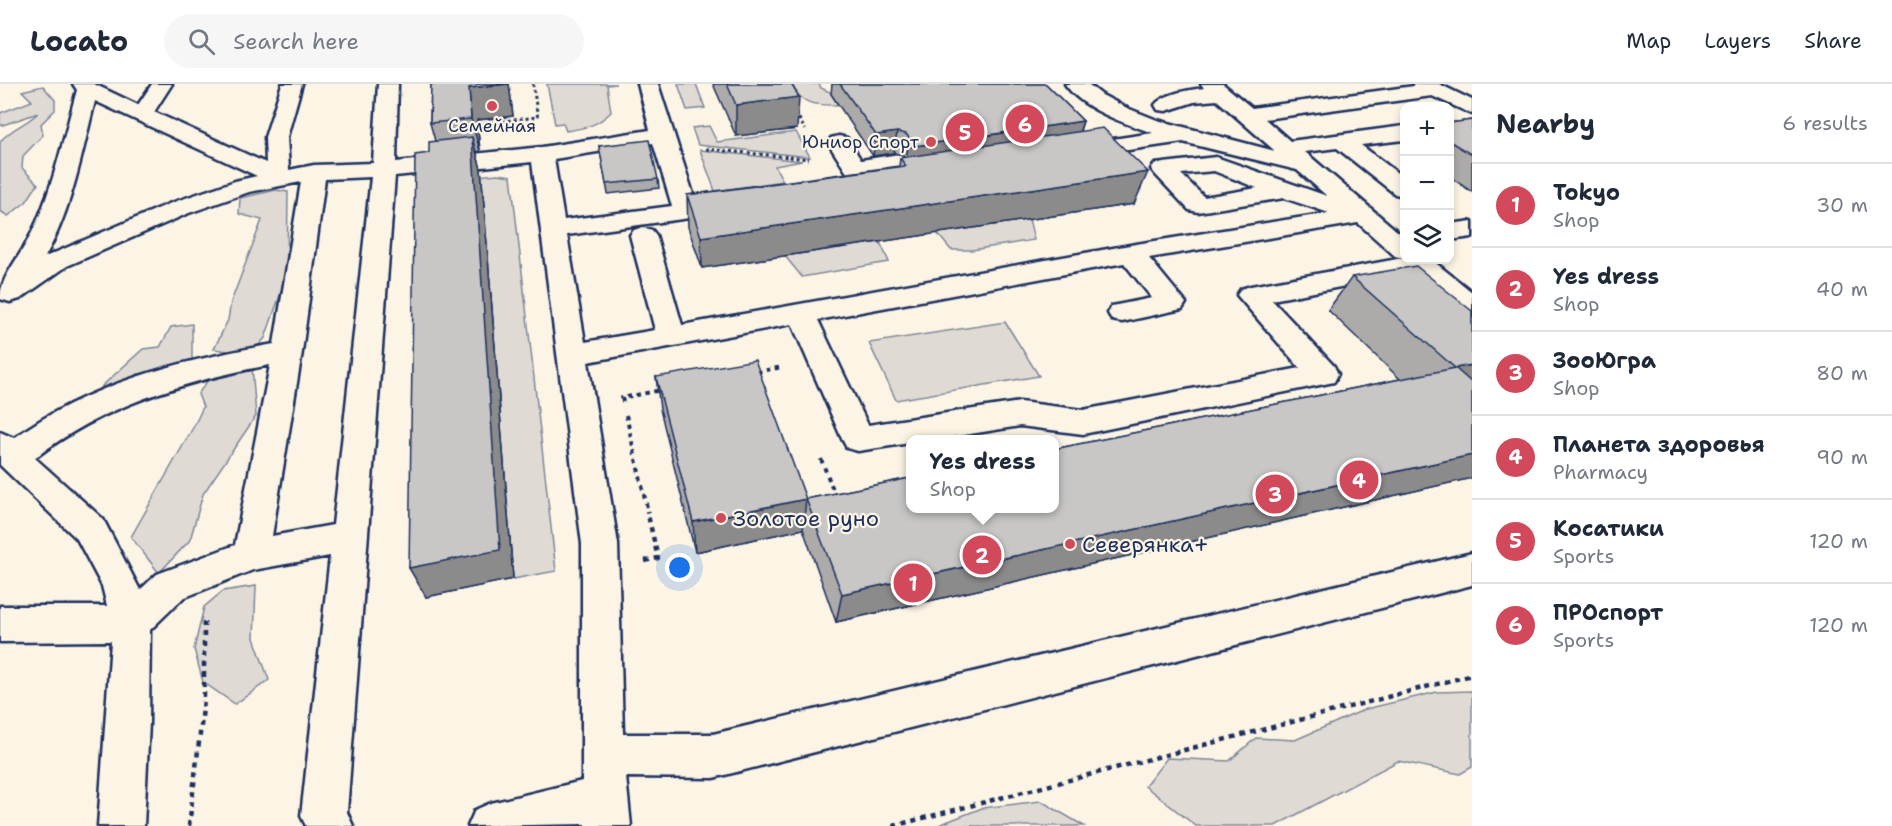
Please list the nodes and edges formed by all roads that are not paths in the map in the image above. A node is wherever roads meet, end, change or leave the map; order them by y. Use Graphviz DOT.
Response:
graph roads {
  1 [pos="162,84"];
  2 [pos="292,84"];
  3 [pos="388,84"];
  4 [pos="648,84"];
  5 [pos="89,86"];
  6 [pos="1065,86"];
  7 [pos="1427,87"];
  8 [pos="1216,88"];
  9 [pos="1166,105"];
  10 [pos="1472,108"];
  11 [pos="142,114"];
  12 [pos="1247,115"];
  13 [pos="1092,124"];
  14 [pos="1148,124"];
  15 [pos="1400,134"];
  16 [pos="1185,135"];
  17 [pos="664,140"];
  18 [pos="1343,142"];
  19 [pos="839,143"];
  20 [pos="1286,148"];
  21 [pos="542,154"];
  22 [pos="1307,166"];
  23 [pos="384,170"];
  24 [pos="314,172"];
  25 [pos="278,177"];
  26 [pos="1400,186"];
  27 [pos="848,187"];
  28 [pos="1285,191"];
  29 [pos="760,200"];
  30 [pos="687,211"];
  31 [pos="1363,215"];
  32 [pos="554,229"];
  33 [pos="644,235"];
  34 [pos="1400,245"];
  35 [pos="1130,253"];
  36 [pos="1400,259"];
  37 [pos="1422,264"];
  38 [pos="1434,264"];
  39 [pos="1472,278"];
  40 [pos="5,302"];
  41 [pos="1472,307"];
  42 [pos="801,313"];
  43 [pos="1122,313"];
  44 [pos="671,336"];
  45 [pos="286,352"];
  46 [pos="571,355"];
  47 [pos="6,451"];
  48 [pos="349,537"];
  49 [pos="250,555"];
  50 [pos="1472,569"];
  51 [pos="131,623"];
  52 [pos="0,624"];
  53 [pos="605,792"];
  54 [pos="121,826"];
  55 [pos="330,826"];
  56 [pos="490,826"];
  1 -- 11 [label="street"];
  2 -- 25 [label="street"];
  3 -- 23 [label="street"];
  4 -- 17 [label="street"];
  5 -- 11 [label="street"];
  5 -- 40 [label="street"];
  6 -- 13 [label="street"];
  6 -- 14 [label="street"];
  7 -- 10 [label="street"];
  7 -- 12 [label="street"];
  8 -- 9 [label="street"];
  8 -- 12 [label="street"];
  11 -- 25 [label="street"];
  12 -- 20 [label="street"];
  13 -- 14 [label="street"];
  13 -- 16 [label="street"];
  14 -- 16 [label="street"];
  15 -- 18 [label="street"];
  16 -- 22 [label="street"];
  17 -- 21 [label="street"];
  17 -- 30 [label="street"];
  18 -- 20 [label="street"];
  18 -- 26 [label="street"];
  19 -- 27 [label="street"];
  20 -- 22 [label="street"];
  21 -- 23 [label="street"];
  21 -- 32 [label="street"];
  22 -- 31 [label="street"];
  23 -- 24 [label="street"];
  23 -- 48 [label="street"];
  24 -- 25 [label="street"];
  24 -- 45 [label="street"];
  25 -- 40 [label="street"];
  28 -- 31 [label="street"];
  29 -- 30 [label="street"];
  30 -- 32 [label="street"];
  31 -- 34 [label="street"];
  31 -- 35 [label="street"];
  32 -- 46 [label="street"];
  33 -- 44 [label="street"];
  35 -- 42 [label="street"];
  35 -- 43 [label="street"];
  36 -- 42 [label="street"];
  37 -- 41 [label="street"];
  38 -- 39 [label="street"];
  42 -- 44 [label="street"];
  44 -- 46 [label="street"];
  45 -- 47 [label="street"];
  45 -- 49 [label="street"];
  46 -- 53 [label="street"];
  47 -- 51 [label="street"];
  48 -- 49 [label="street"];
  48 -- 55 [label="street"];
  49 -- 51 [label="street"];
  50 -- 53 [label="street"];
  51 -- 52 [label="street"];
  51 -- 54 [label="street"];
  53 -- 56 [label="street"];
}
